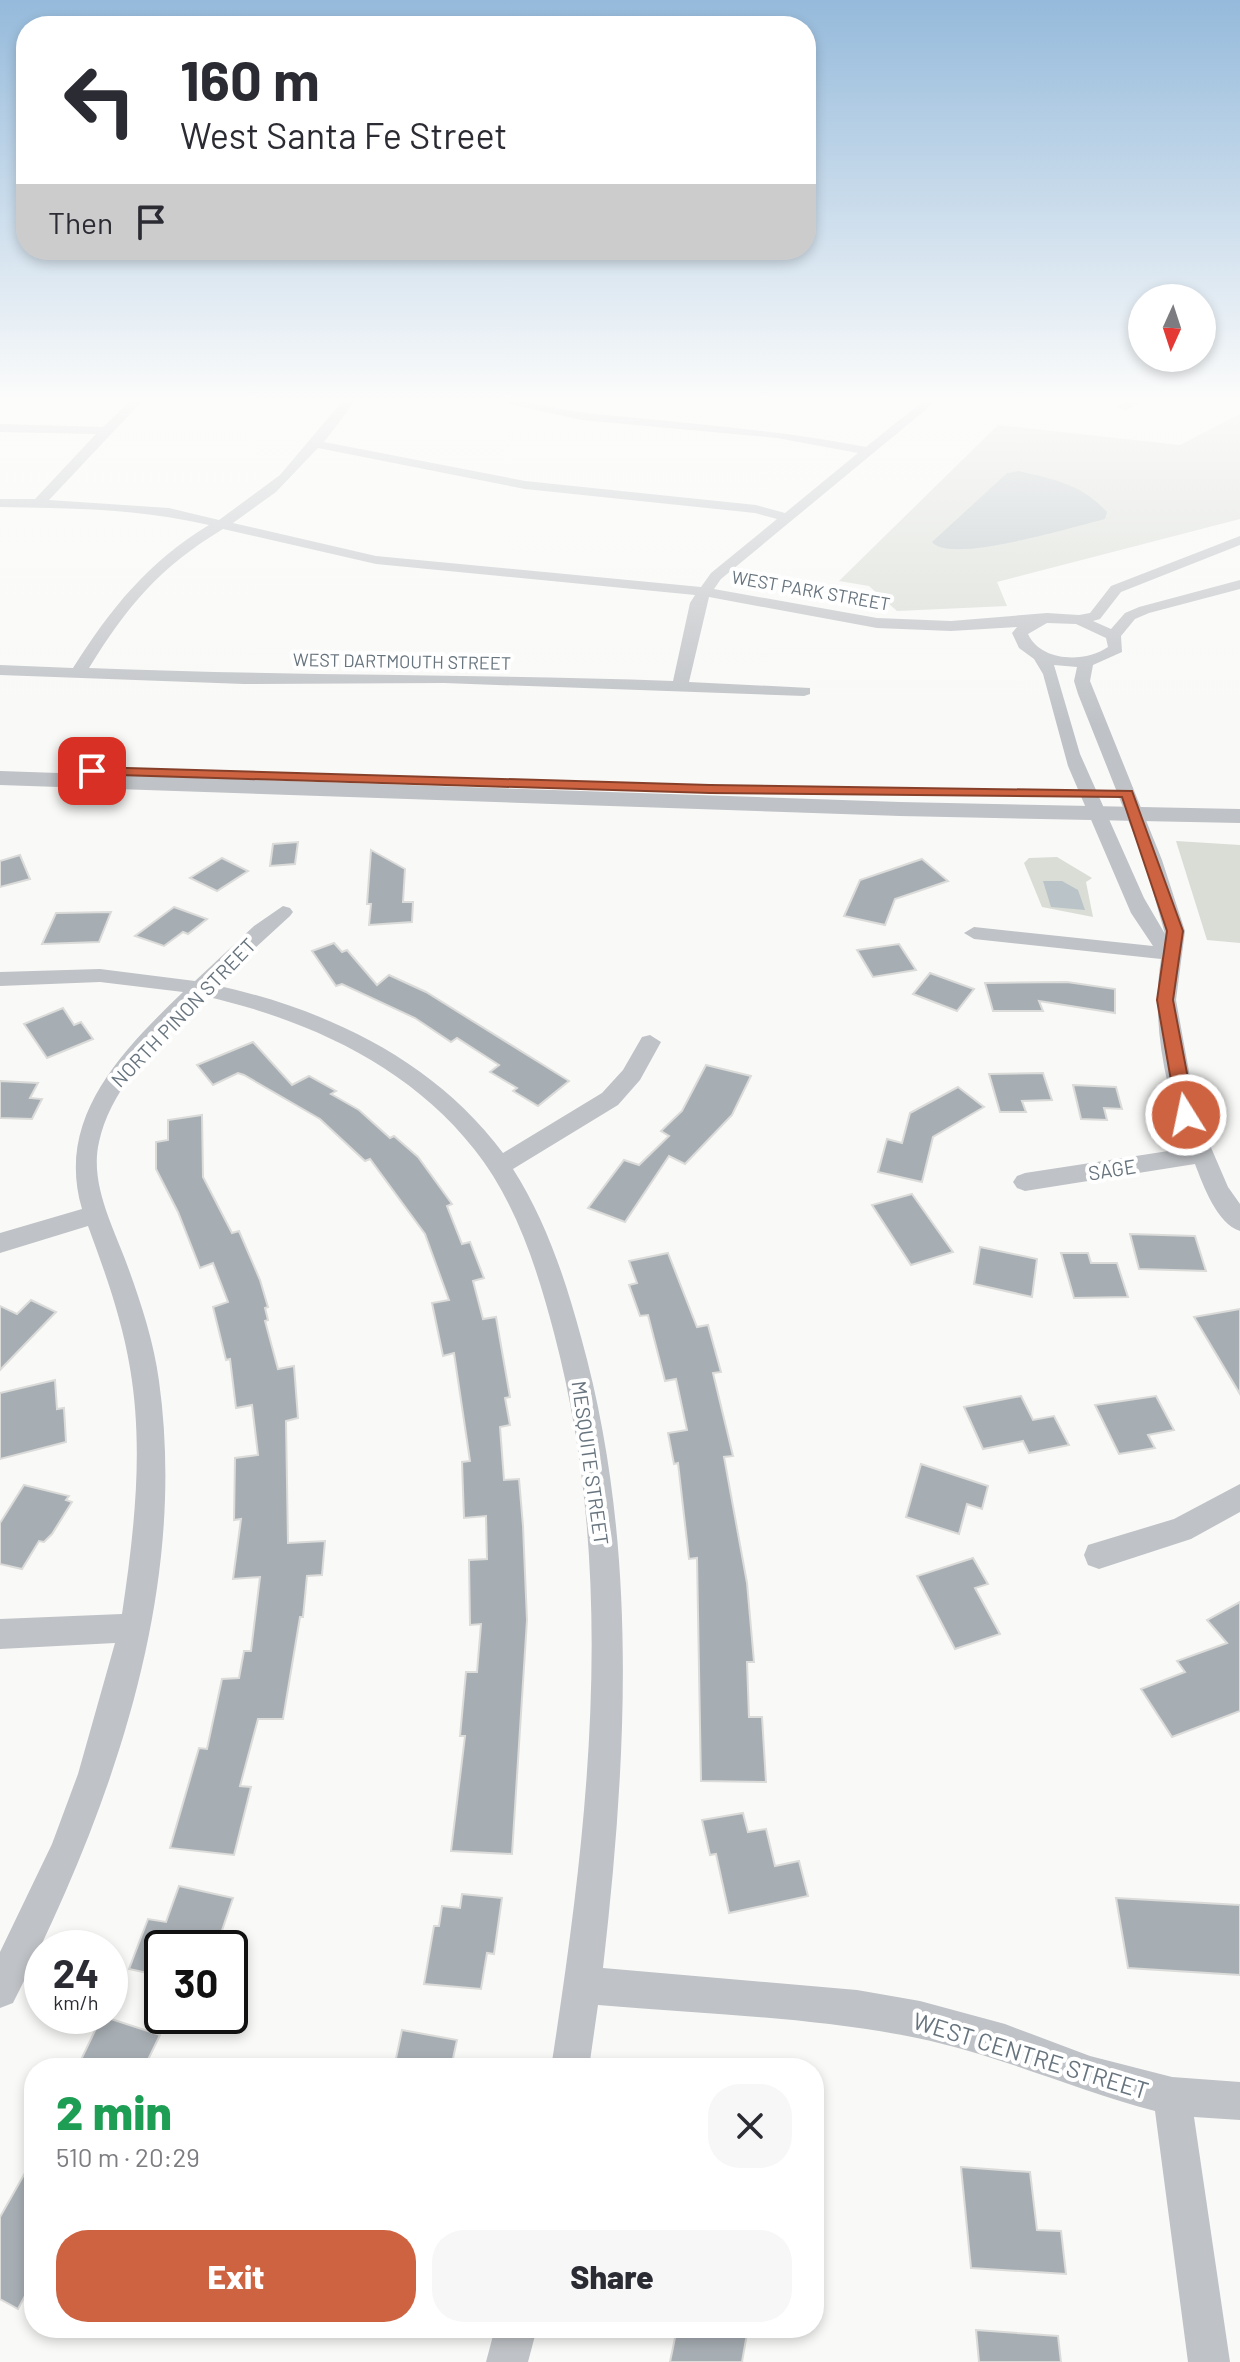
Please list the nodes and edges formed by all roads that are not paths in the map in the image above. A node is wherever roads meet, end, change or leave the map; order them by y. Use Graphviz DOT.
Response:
graph roads {
  1 [pos="124,507"];
  2 [pos="244,507"];
  3 [pos="740,507"];
  4 [pos="797,507"];
  5 [pos="785,517"];
  6 [pos="223,522"];
  7 [pos="1240,540"];
  8 [pos="1240,584"];
  9 [pos="705,592"];
  10 [pos="1079,620"];
  11 [pos="1033,622"];
  12 [pos="951,626"];
  13 [pos="1113,636"];
  14 [pos="1024,644"];
  15 [pos="1040,655"];
  16 [pos="1086,662"];
  17 [pos="0,670"];
  18 [pos="77,675"];
  19 [pos="680,688"];
  20 [pos="804,691"];
  21 [pos="0,768"];
  22 [pos="0,778"];
  23 [pos="1240,795"];
  24 [pos="1091,803"];
  25 [pos="1132,804"];
  26 [pos="1240,816"];
  27 [pos="283,912"];
  28 [pos="974,933"];
  29 [pos="1171,954"];
  30 [pos="0,979"];
  31 [pos="202,989"];
  32 [pos="650,1042"];
  33 [pos="1200,1155"];
  34 [pos="498,1167"];
  35 [pos="1025,1182"];
  36 [pos="96,1214"];
  37 [pos="1240,1222"];
  38 [pos="0,1243"];
  39 [pos="1240,1497"];
  40 [pos="1099,1555"];
  41 [pos="132,1628"];
  42 [pos="0,1634"];
  43 [pos="583,1985"];
  44 [pos="0,1990"];
  45 [pos="572,2058"];
  46 [pos="1172,2096"];
  47 [pos="1240,2101"];
  48 [pos="513,2338"];
  49 [pos="507,2362"];
  50 [pos="1209,2362"];
  1 -- 6 [label="street, WEST PARK STREET"];
  2 -- 6 [label="street"];
  3 -- 5 [label="street"];
  4 -- 5 [label="street"];
  5 -- 9 [label="street"];
  6 -- 9 [label="street, WEST PARK STREET"];
  6 -- 18 [label="street"];
  7 -- 10 [label="street"];
  8 -- 13 [label="street"];
  9 -- 12 [label="street, WEST PARK STREET"];
  9 -- 19 [label="street"];
  10 -- 11 [label="street, WEST PARK STREET"];
  10 -- 13 [label="street"];
  11 -- 12 [label="street, WEST PARK STREET"];
  11 -- 14 [label="street"];
  12 -- 14 [label="street, WEST PARK STREET"];
  13 -- 16 [label="street"];
  14 -- 15 [label="street"];
  15 -- 16 [label="street"];
  15 -- 24 [label="street"];
  16 -- 25 [label="street"];
  17 -- 18 [label="street, WEST DARTMOUTH STREET"];
  18 -- 19 [label="street, WEST DARTMOUTH STREET"];
  19 -- 20 [label="street, WEST DARTMOUTH STREET"];
  21 -- 24 [label="street"];
  22 -- 24 [label="street"];
  23 -- 25 [label="street"];
  24 -- 25 [label="street"];
  24 -- 29 [label="street"];
  25 -- 26 [label="street"];
  25 -- 29 [label="street"];
  27 -- 31 [label="street, NORTH PINON STREET"];
  28 -- 29 [label="street"];
  29 -- 33 [label="street"];
  30 -- 31 [label="street, MESQUITE STREET"];
  31 -- 34 [label="street, MESQUITE STREET"];
  31 -- 36 [label="street, NORTH PINON STREET"];
  32 -- 34 [label="street"];
  33 -- 35 [label="street, SAGE"];
  33 -- 37 [label="street"];
  34 -- 43 [label="street, MESQUITE STREET"];
  36 -- 38 [label="street"];
  36 -- 41 [label="street, NORTH PINON STREET"];
  39 -- 40 [label="street"];
  41 -- 42 [label="street"];
  41 -- 44 [label="street, NORTH PINON STREET"];
  43 -- 45 [label="street, MESQUITE STREET"];
  43 -- 46 [label="street, WEST CENTRE STREET"];
  46 -- 47 [label="street, WEST CENTRE STREET"];
  46 -- 50 [label="street"];
  48 -- 49 [label="street"];
}
